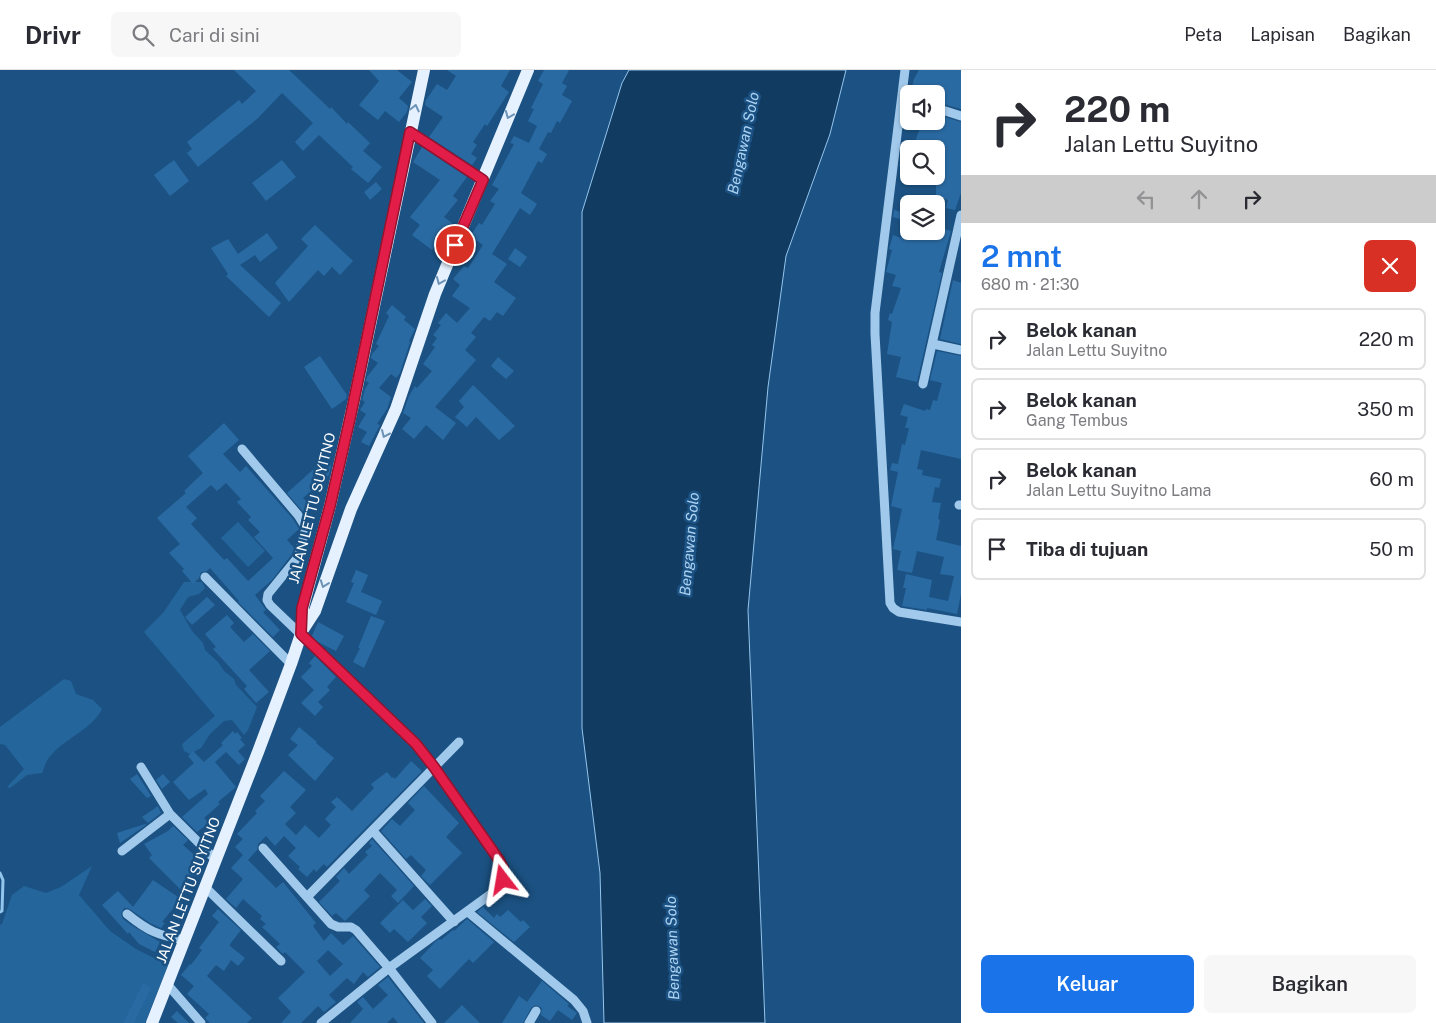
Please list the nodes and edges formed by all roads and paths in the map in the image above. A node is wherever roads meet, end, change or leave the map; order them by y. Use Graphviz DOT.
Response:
graph roads {
  1 [pos="424,70"];
  2 [pos="528,70"];
  3 [pos="905,70"];
  4 [pos="905,85"];
  5 [pos="945,111"];
  6 [pos="961,116"];
  7 [pos="900,130"];
  8 [pos="410,132"];
  9 [pos="483,180"];
  10 [pos="961,215"];
  11 [pos="932,344"];
  12 [pos="961,350"];
  13 [pos="923,384"];
  14 [pos="242,449"];
  15 [pos="330,506"];
  16 [pos="351,509"];
  17 [pos="205,577"];
  18 [pos="961,622"];
  19 [pos="301,634"];
  20 [pos="291,664"];
  21 [pos="459,742"];
  22 [pos="140,767"];
  23 [pos="434,767"];
  24 [pos="170,814"];
  25 [pos="374,831"];
  26 [pos="263,848"];
  27 [pos="122,851"];
  28 [pos="216,860"];
  29 [pos="205,887"];
  30 [pos="308,896"];
  31 [pos="468,912"];
  32 [pos="127,914"];
  33 [pos="454,922"];
  34 [pos="184,940"];
  35 [pos="282,961"];
  36 [pos="390,968"];
  37 [pos="167,984"];
  38 [pos="536,1011"];
  39 [pos="152,1023"];
  40 [pos="201,1023"];
  41 [pos="322,1023"];
  42 [pos="432,1023"];
  43 [pos="529,1023"];
  44 [pos="587,1023"];
  8 -- 1 [label="main road, JALAN LETTU SUYITNO, one-way"];
  2 -- 9 [label="main road, one-way"];
  3 -- 4 [label="street"];
  5 -- 6 [label="street"];
  7 -- 18 [label="street"];
  8 -- 9 [label="street"];
  8 -- 15 [label="main road, JALAN LETTU SUYITNO"];
  9 -- 16 [label="main road, one-way"];
  10 -- 11 [label="street"];
  11 -- 12 [label="street"];
  11 -- 13 [label="street"];
  14 -- 19 [label="street"];
  15 -- 16 [label="main road"];
  15 -- 19 [label="main road, JALAN LETTU SUYITNO"];
  16 -- 19 [label="main road, one-way"];
  17 -- 20 [label="street"];
  19 -- 20 [label="main road, JALAN LETTU SUYITNO"];
  19 -- 23 [label="street"];
  20 -- 28 [label="main road, JALAN LETTU SUYITNO"];
  21 -- 23 [label="street"];
  22 -- 24 [label="street"];
  23 -- 25 [label="street"];
  23 -- 31 [label="street"];
  24 -- 27 [label="street"];
  24 -- 28 [label="street"];
  25 -- 30 [label="street"];
  25 -- 33 [label="street"];
  26 -- 30 [label="street"];
  28 -- 29 [label="main road, JALAN LETTU SUYITNO"];
  29 -- 34 [label="main road, JALAN LETTU SUYITNO"];
  29 -- 35 [label="street"];
  30 -- 36 [label="street"];
  31 -- 33 [label="street"];
  31 -- 44 [label="street"];
  32 -- 34 [label="street"];
  33 -- 36 [label="street"];
  34 -- 37 [label="main road, JALAN LETTU SUYITNO"];
  36 -- 41 [label="street"];
  36 -- 42 [label="street"];
  37 -- 39 [label="main road, JALAN LETTU SUYITNO"];
  37 -- 40 [label="street"];
  38 -- 43 [label="street"];
}
